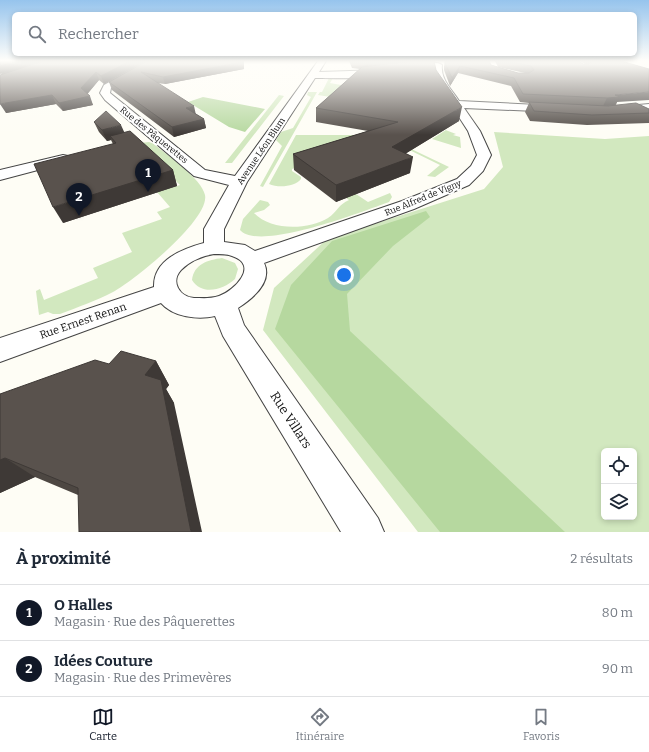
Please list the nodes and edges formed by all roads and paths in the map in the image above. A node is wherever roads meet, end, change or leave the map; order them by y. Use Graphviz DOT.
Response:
graph roads {
  1 [pos="109,86"];
  2 [pos="306,86"];
  3 [pos="444,86"];
  4 [pos="457,104"];
  5 [pos="649,107"];
  6 [pos="568,110"];
  7 [pos="603,111"];
  8 [pos="79,154"];
  9 [pos="0,175"];
  10 [pos="239,182"];
  11 [pos="214,247"];
  12 [pos="253,259"];
  13 [pos="166,292"];
  14 [pos="224,305"];
  15 [pos="0,350"];
  16 [pos="364,532"];
  1 -- 10 [label="street, Rue des Pâquerettes"];
  2 -- 10 [label="street, Avenue Léon Blum"];
  3 -- 4 [label="street, Rue Alfred de Vigny"];
  4 -- 6 [label="street"];
  4 -- 12 [label="street, Rue Alfred de Vigny"];
  5 -- 7 [label="street"];
  8 -- 9 [label="street"];
  10 -- 11 [label="street, Avenue Léon Blum"];
  11 -- 12 [label="street"];
  11 -- 13 [label="street"];
  12 -- 14 [label="street"];
  13 -- 14 [label="street"];
  13 -- 15 [label="street, Rue Ernest Renan"];
  14 -- 16 [label="street, Rue Villars"];
}
